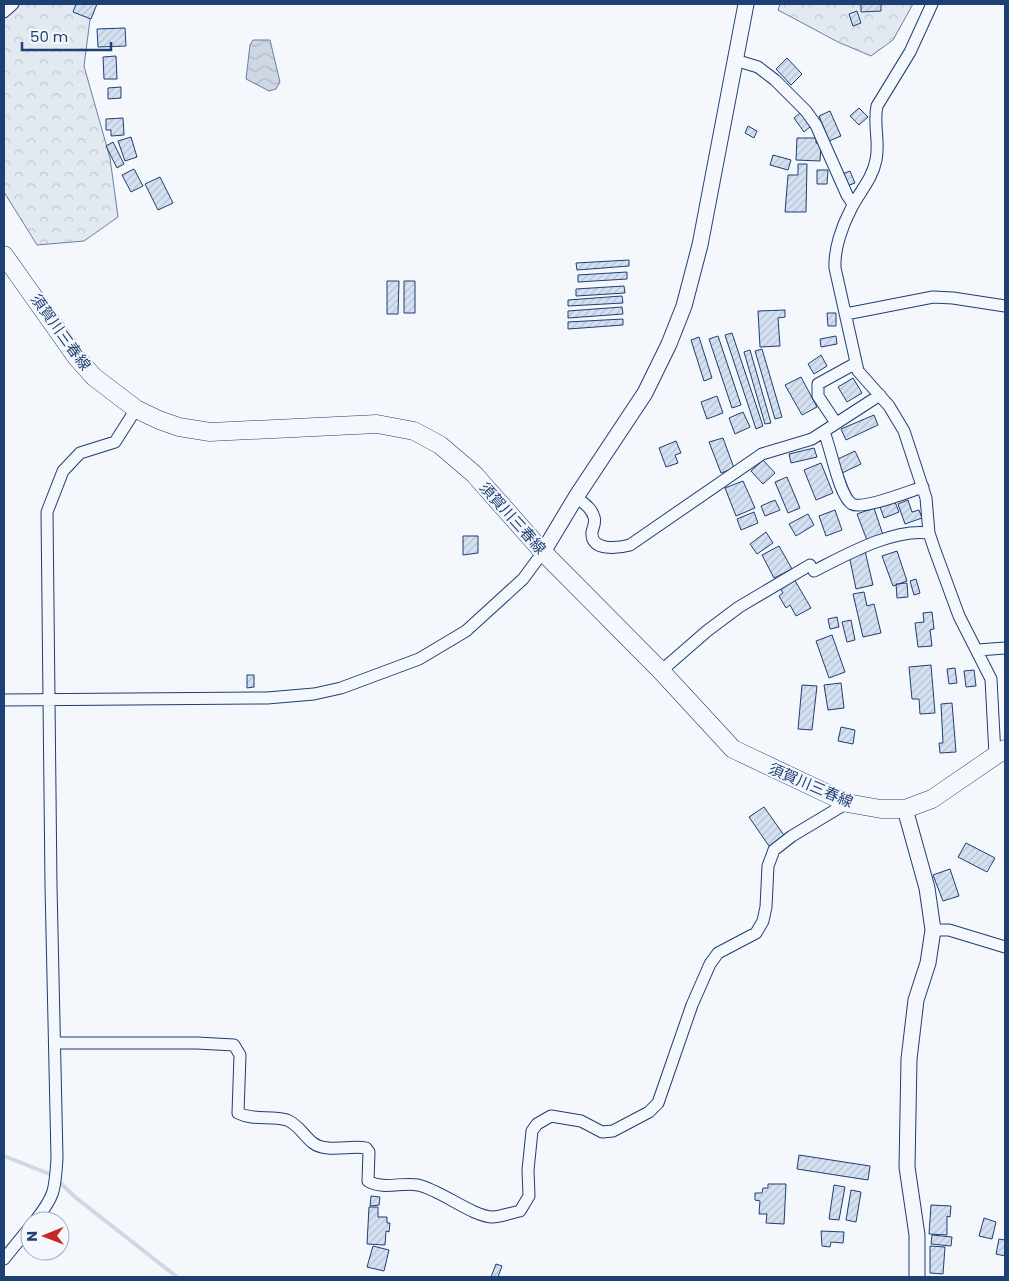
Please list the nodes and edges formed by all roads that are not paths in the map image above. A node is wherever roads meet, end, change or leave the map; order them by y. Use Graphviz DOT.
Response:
graph roads {
  1 [pos="13,4"];
  2 [pos="746,4"];
  3 [pos="932,4"];
  4 [pos="4,12"];
  5 [pos="735,60"];
  6 [pos="853,204"];
  7 [pos="4,255"];
  8 [pos="1005,306"];
  9 [pos="846,314"];
  10 [pos="856,363"];
  11 [pos="880,395"];
  12 [pos="136,409"];
  13 [pos="836,423"];
  14 [pos="824,432"];
  15 [pos="923,487"];
  16 [pos="576,497"];
  17 [pos="929,533"];
  18 [pos="543,552"];
  19 [pos="1005,648"];
  20 [pos="978,650"];
  21 [pos="661,671"];
  22 [pos="4,700"];
  23 [pos="49,700"];
  24 [pos="1000,752"];
  25 [pos="847,803"];
  26 [pos="905,809"];
  27 [pos="933,930"];
  28 [pos="1005,947"];
  29 [pos="55,1044"];
  30 [pos="43,1211"];
  31 [pos="20,1239"];
  32 [pos="4,1259"];
  33 [pos="917,1277"];
  1 -- 4 [label="street"];
  2 -- 5 [label="street"];
  3 -- 6 [label="street"];
  5 -- 6 [label="street"];
  5 -- 16 [label="street"];
  6 -- 9 [label="street"];
  7 -- 12 [label="main road, 須賀川三春線"];
  8 -- 9 [label="street"];
  9 -- 10 [label="street"];
  10 -- 11 [label="street"];
  10 -- 13 [label="street"];
  11 -- 13 [label="street"];
  11 -- 15 [label="street"];
  12 -- 18 [label="main road, 須賀川三春線"];
  12 -- 23 [label="street"];
  13 -- 14 [label="street"];
  14 -- 15 [label="street"];
  14 -- 16 [label="street"];
  15 -- 17 [label="street"];
  16 -- 18 [label="street"];
  17 -- 20 [label="street"];
  17 -- 21 [label="street"];
  18 -- 21 [label="main road, 須賀川三春線"];
  18 -- 23 [label="street"];
  19 -- 20 [label="street"];
  20 -- 24 [label="street"];
  21 -- 25 [label="main road, 須賀川三春線"];
  22 -- 23 [label="street"];
  23 -- 29 [label="street"];
  24 -- 26 [label="main road, 須賀川三春線"];
  25 -- 26 [label="main road, 須賀川三春線"];
  25 -- 29 [label="street"];
  26 -- 27 [label="street"];
  27 -- 28 [label="street"];
  27 -- 33 [label="street"];
  29 -- 30 [label="street"];
  31 -- 32 [label="street"];
}
